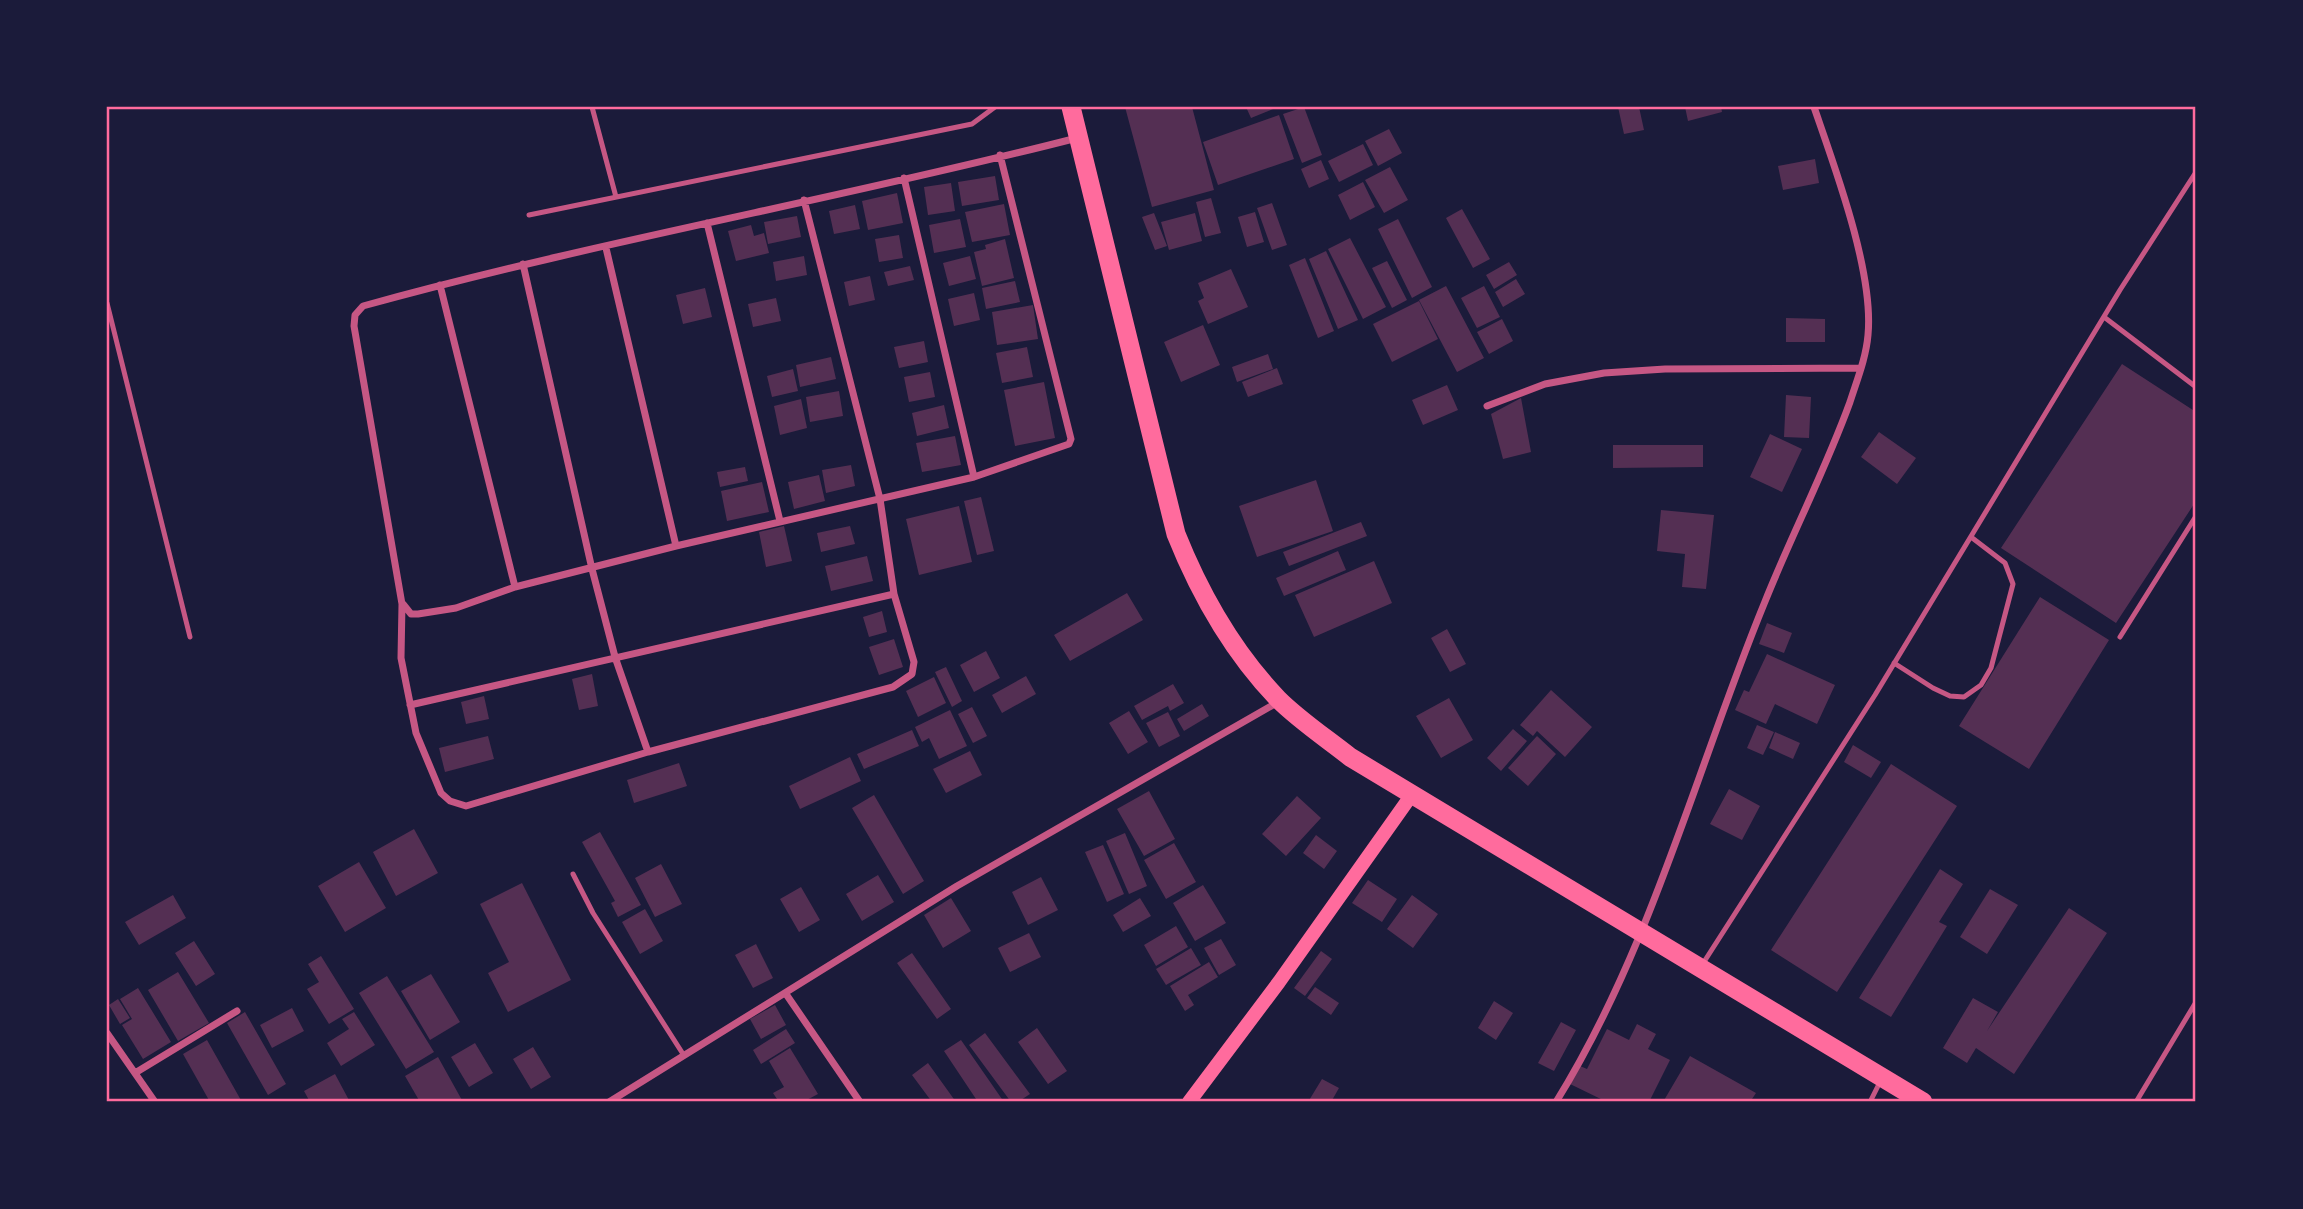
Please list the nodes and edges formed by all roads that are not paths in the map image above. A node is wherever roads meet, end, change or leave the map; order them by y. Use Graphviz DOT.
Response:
graph roads {
  1 [pos="592,107"];
  2 [pos="995,107"];
  3 [pos="1071,107"];
  4 [pos="1814,107"];
  5 [pos="1079,137"];
  6 [pos="1000,155"];
  7 [pos="2196,172"];
  8 [pos="904,178"];
  9 [pos="616,197"];
  10 [pos="804,200"];
  11 [pos="528,215"];
  12 [pos="707,223"];
  13 [pos="606,248"];
  14 [pos="523,264"];
  15 [pos="440,285"];
  16 [pos="107,303"];
  17 [pos="2104,317"];
  18 [pos="1861,368"];
  19 [pos="2196,387"];
  20 [pos="1487,406"];
  21 [pos="974,477"];
  22 [pos="880,499"];
  23 [pos="2196,516"];
  24 [pos="780,521"];
  25 [pos="1971,537"];
  26 [pos="676,546"];
  27 [pos="592,569"];
  28 [pos="516,587"];
  29 [pos="894,594"];
  30 [pos="402,604"];
  31 [pos="190,637"];
  32 [pos="2120,637"];
  33 [pos="615,657"];
  34 [pos="1894,663"];
  35 [pos="1280,701"];
  36 [pos="410,705"];
  37 [pos="648,752"];
  38 [pos="1413,793"];
  39 [pos="573,874"];
  40 [pos="1640,934"];
  41 [pos="1700,968"];
  42 [pos="786,993"];
  43 [pos="2196,1002"];
  44 [pos="237,1011"];
  45 [pos="107,1033"];
  46 [pos="682,1054"];
  47 [pos="135,1073"];
  48 [pos="1881,1079"];
  49 [pos="1912,1099"];
  50 [pos="155,1102"];
  51 [pos="609,1102"];
  52 [pos="860,1102"];
  53 [pos="1189,1102"];
  54 [pos="1556,1102"];
  55 [pos="1870,1102"];
  56 [pos="2136,1102"];
  1 -- 9 [label="lane"];
  2 -- 9 [label="lane"];
  3 -- 5 [label="highway"];
  4 -- 18 [label="street"];
  5 -- 6 [label="street"];
  5 -- 35 [label="highway"];
  6 -- 8 [label="street"];
  6 -- 21 [label="street"];
  7 -- 17 [label="lane"];
  8 -- 10 [label="street"];
  8 -- 21 [label="street"];
  9 -- 11 [label="lane"];
  10 -- 12 [label="street"];
  10 -- 22 [label="street"];
  12 -- 13 [label="street"];
  12 -- 24 [label="street"];
  13 -- 14 [label="street"];
  13 -- 26 [label="street"];
  14 -- 15 [label="street"];
  14 -- 27 [label="street"];
  15 -- 28 [label="street"];
  15 -- 30 [label="street"];
  16 -- 31 [label="lane"];
  17 -- 19 [label="lane"];
  17 -- 25 [label="lane"];
  18 -- 20 [label="street"];
  18 -- 40 [label="street"];
  21 -- 22 [label="street"];
  22 -- 24 [label="street"];
  22 -- 29 [label="street"];
  23 -- 32 [label="lane"];
  24 -- 26 [label="street"];
  25 -- 34 [label="lane"];
  25 -- 34 [label="lane"];
  26 -- 27 [label="street"];
  27 -- 28 [label="street"];
  27 -- 33 [label="street"];
  28 -- 30 [label="street"];
  29 -- 33 [label="street"];
  29 -- 37 [label="street"];
  30 -- 36 [label="street"];
  33 -- 36 [label="street"];
  33 -- 37 [label="street"];
  34 -- 41 [label="lane"];
  35 -- 38 [label="highway"];
  35 -- 42 [label="street"];
  36 -- 37 [label="street"];
  38 -- 40 [label="highway"];
  38 -- 53 [label="main road"];
  39 -- 46 [label="lane"];
  40 -- 41 [label="highway"];
  40 -- 54 [label="street"];
  41 -- 48 [label="highway"];
  42 -- 46 [label="street"];
  42 -- 52 [label="street"];
  43 -- 56 [label="lane"];
  44 -- 47 [label="street"];
  45 -- 47 [label="street"];
  46 -- 51 [label="street"];
  47 -- 50 [label="street"];
  48 -- 49 [label="highway"];
  48 -- 55 [label="lane"];
}
